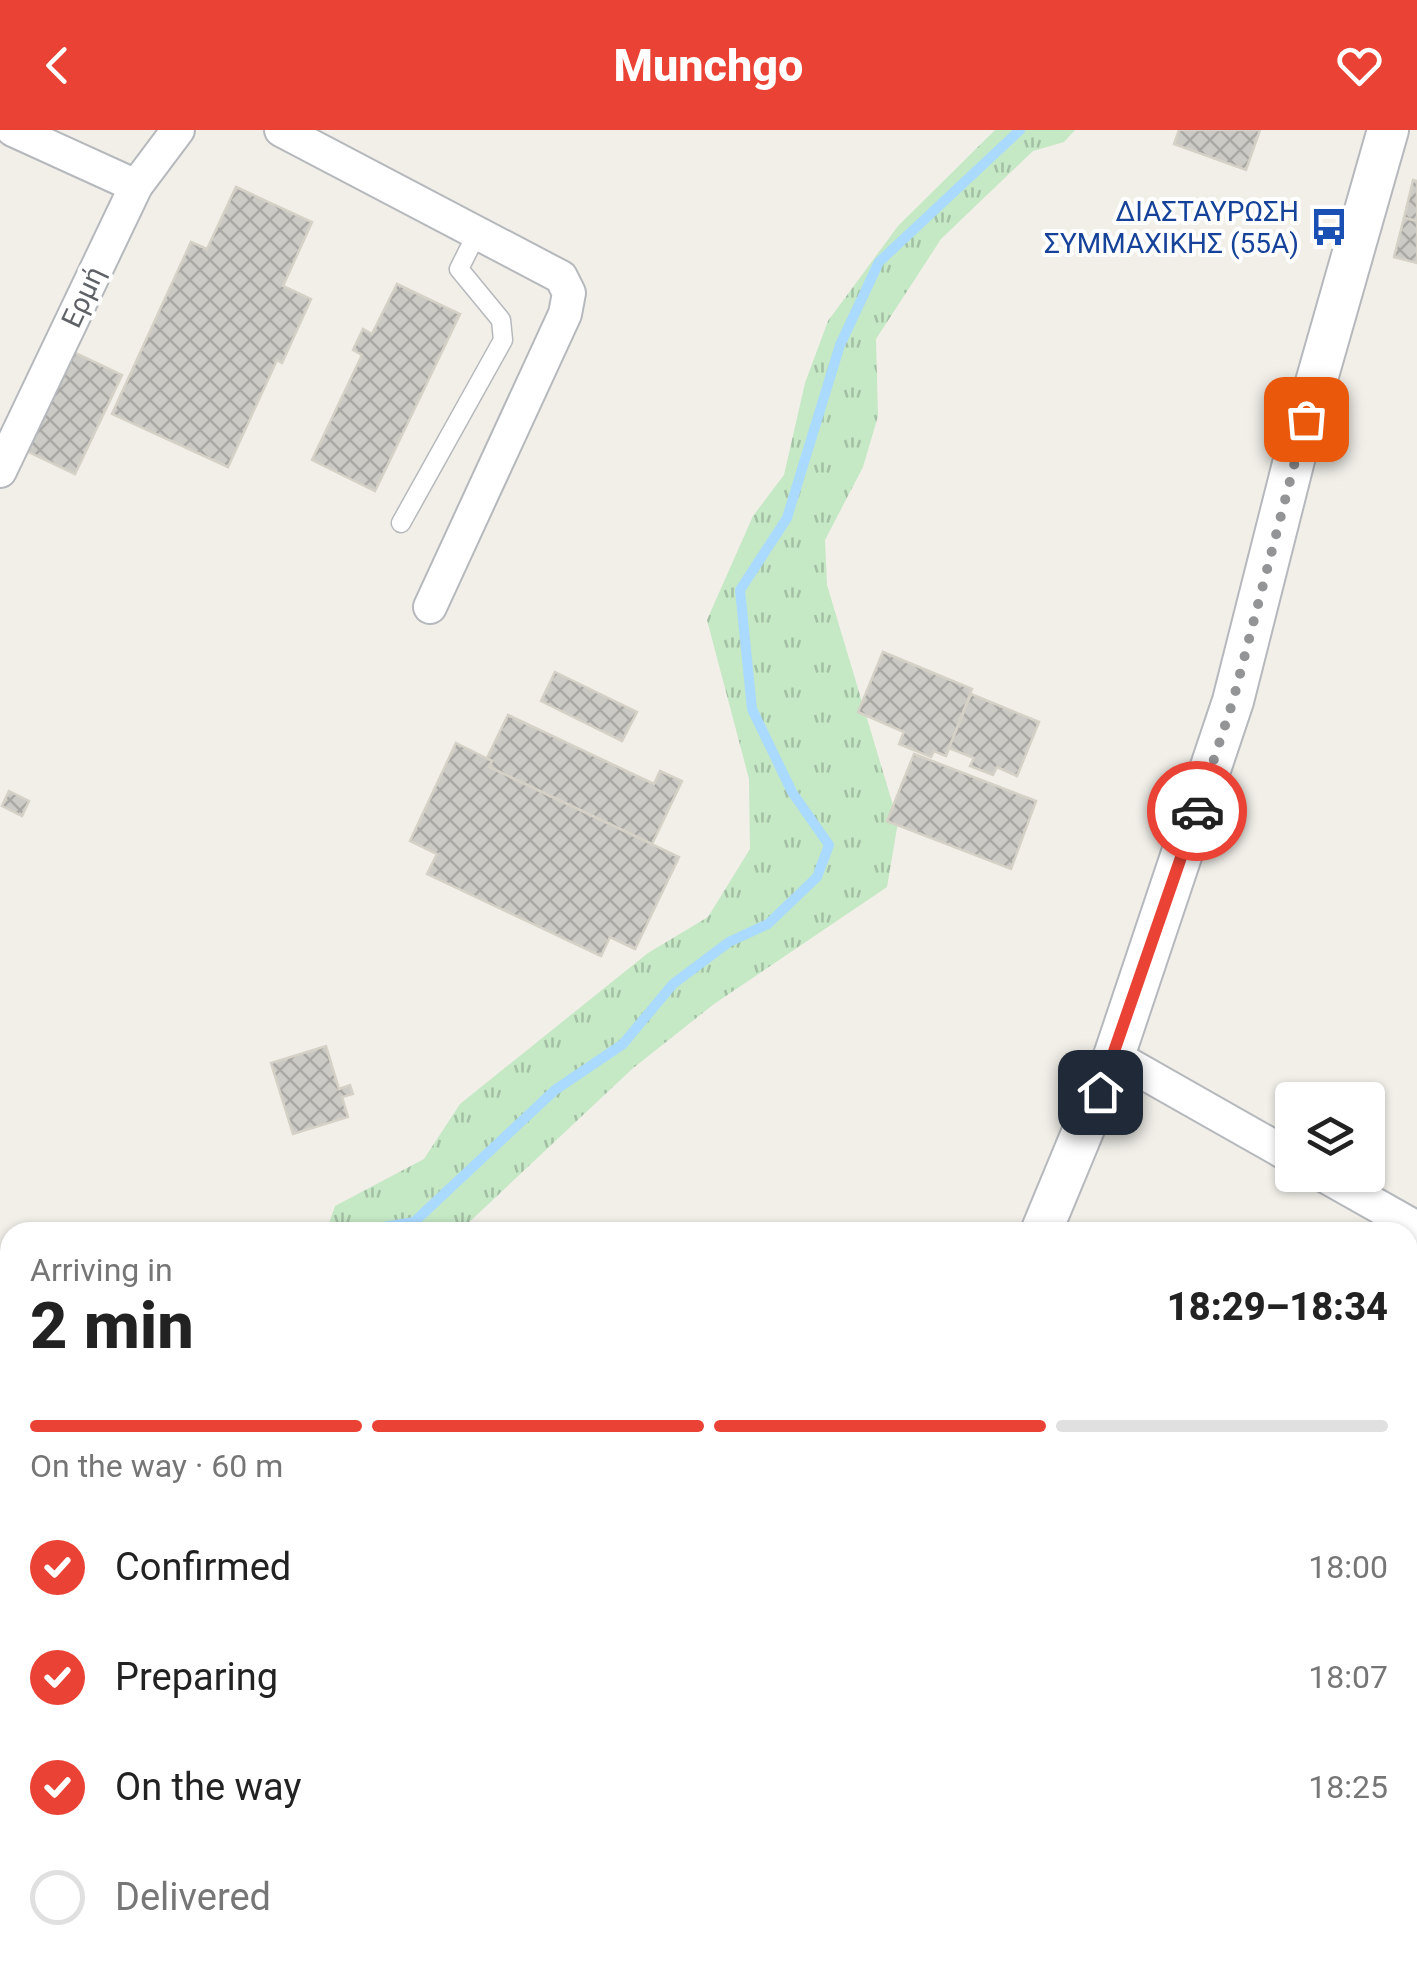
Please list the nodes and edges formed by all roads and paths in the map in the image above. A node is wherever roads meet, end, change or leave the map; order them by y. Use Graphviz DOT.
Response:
graph roads {
  1 [pos="12,130"];
  2 [pos="178,130"];
  3 [pos="281,130"];
  4 [pos="1388,130"];
  5 [pos="0,152"];
  6 [pos="136,186"];
  7 [pos="477,232"];
  8 [pos="0,471"];
  9 [pos="401,523"];
  10 [pos="430,607"];
  11 [pos="1114,1056"];
  12 [pos="1275,1148"];
  13 [pos="1354,1192"];
  14 [pos="1045,1222"];
  15 [pos="1406,1222"];
  1 -- 5 [label="street"];
  1 -- 6 [label="street"];
  2 -- 6 [label="street, Ερμή"];
  3 -- 7 [label="street"];
  4 -- 11 [label="street"];
  6 -- 8 [label="street, Ερμή"];
  7 -- 9 [label="lane"];
  7 -- 10 [label="street"];
  11 -- 12 [label="street"];
  11 -- 14 [label="street"];
  13 -- 15 [label="street"];
}
